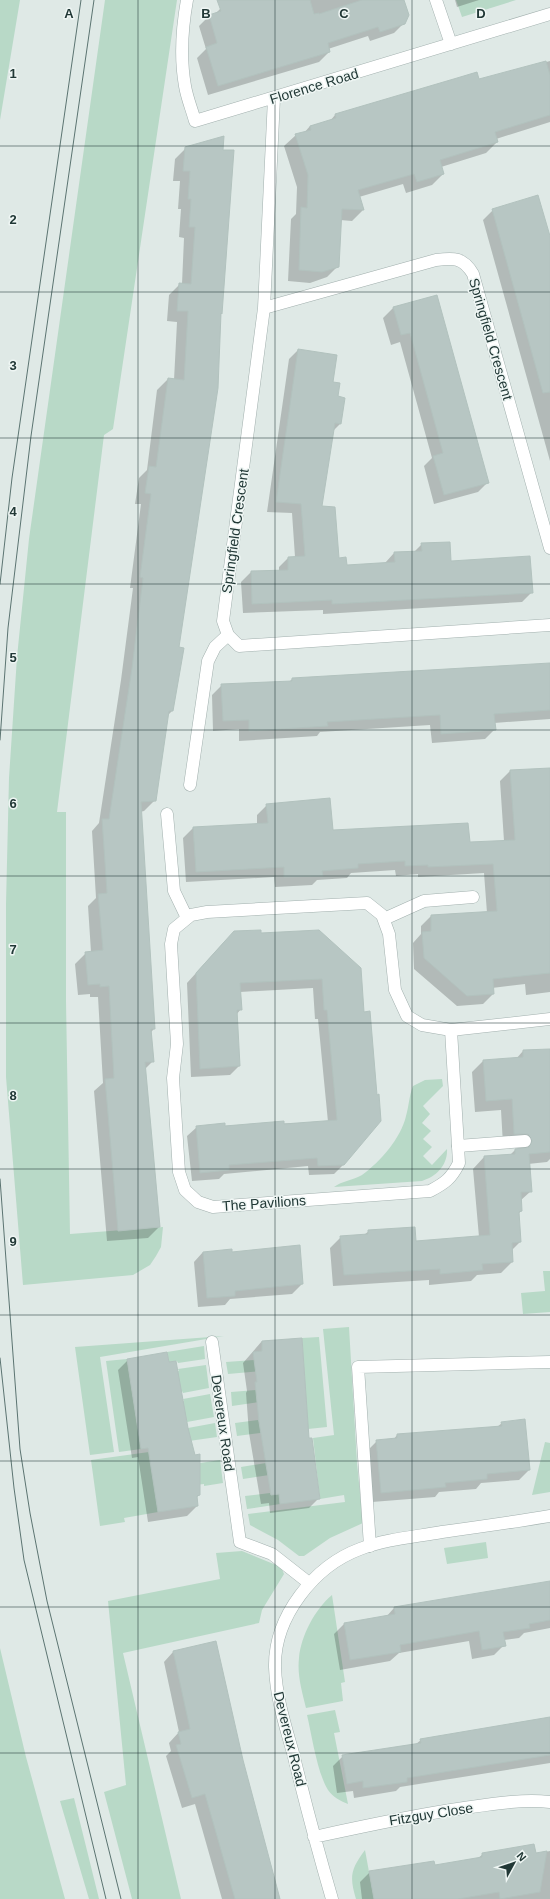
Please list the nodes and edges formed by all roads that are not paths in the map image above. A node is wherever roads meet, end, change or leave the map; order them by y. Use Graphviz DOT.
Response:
graph roads {
  1 [pos="187,0"];
  2 [pos="436,0"];
  3 [pos="550,14"];
  4 [pos="451,44"];
  5 [pos="274,98"];
  6 [pos="264,308"];
  7 [pos="550,548"];
  8 [pos="550,625"];
  9 [pos="228,635"];
  10 [pos="190,785"];
  11 [pos="167,814"];
  12 [pos="473,897"];
  13 [pos="187,918"];
  14 [pos="384,920"];
  15 [pos="550,1018"];
  16 [pos="451,1030"];
  17 [pos="525,1141"];
  18 [pos="458,1146"];
  19 [pos="212,1342"];
  20 [pos="550,1362"];
  21 [pos="550,1516"];
  22 [pos="370,1546"];
  23 [pos="309,1583"];
  24 [pos="550,1802"];
  25 [pos="314,1836"];
  26 [pos="332,1899"];
  1 -- 5 [label="street, Florence Road"];
  2 -- 4 [label="street"];
  3 -- 4 [label="street, Florence Road"];
  4 -- 5 [label="street, Florence Road"];
  5 -- 6 [label="street, Springfield Crescent"];
  6 -- 7 [label="street, Springfield Crescent"];
  6 -- 9 [label="street, Springfield Crescent"];
  8 -- 9 [label="street"];
  9 -- 10 [label="street"];
  11 -- 13 [label="street"];
  12 -- 14 [label="street"];
  13 -- 14 [label="street, The Pavilions"];
  13 -- 18 [label="street, The Pavilions"];
  14 -- 16 [label="street, The Pavilions"];
  15 -- 16 [label="street, The Pavilions"];
  16 -- 18 [label="street, The Pavilions"];
  17 -- 18 [label="street"];
  19 -- 23 [label="street, Devereux Road"];
  20 -- 22 [label="street"];
  21 -- 22 [label="street, Devereux Road"];
  22 -- 23 [label="street, Devereux Road"];
  23 -- 25 [label="street, Devereux Road"];
  24 -- 25 [label="street, Fitzguy Close"];
  25 -- 26 [label="street, Devereux Road"];
}
